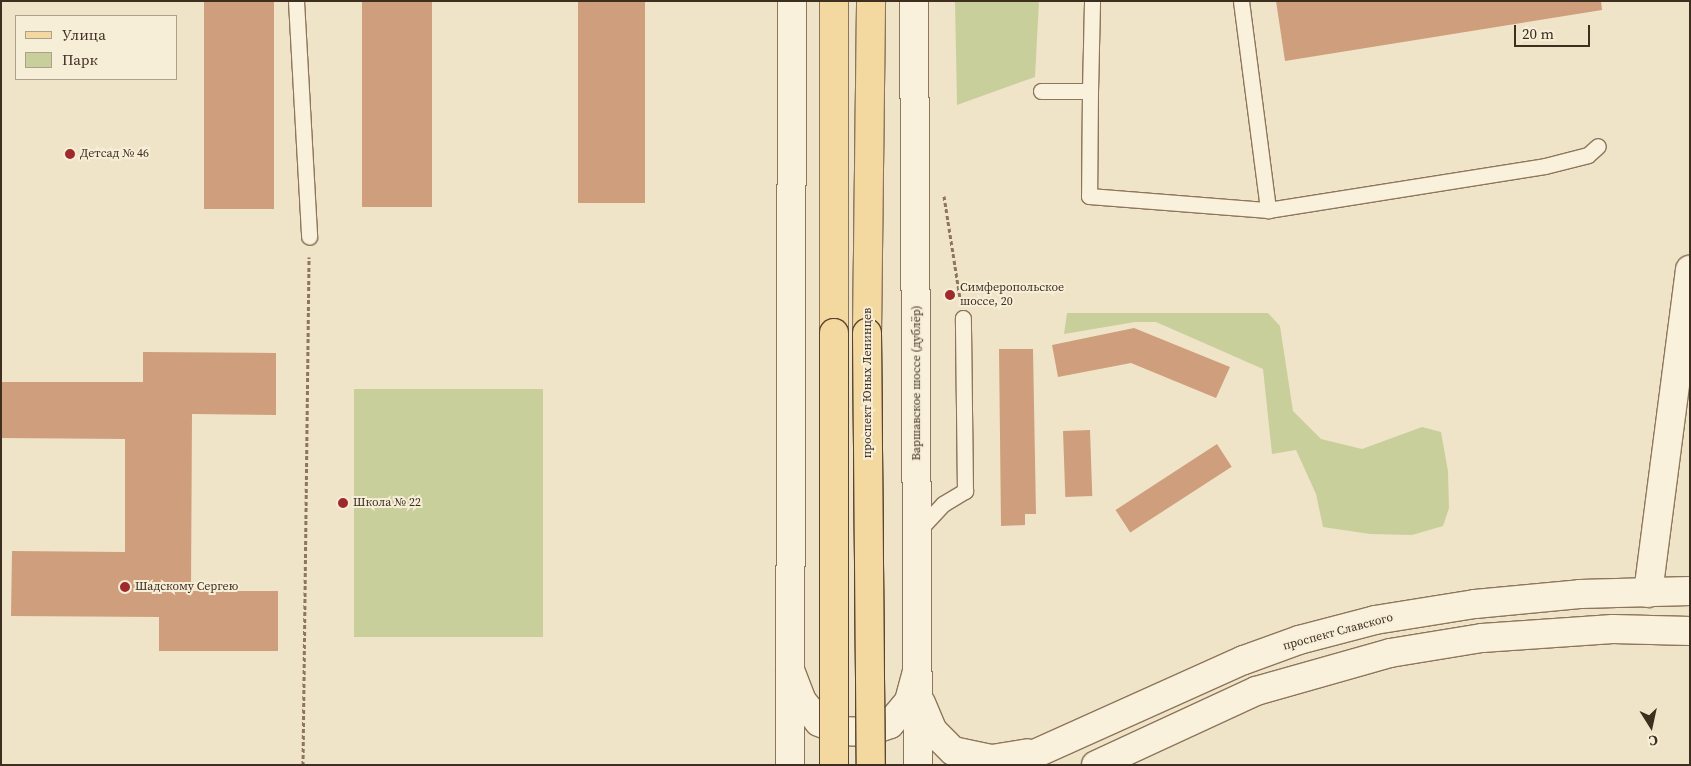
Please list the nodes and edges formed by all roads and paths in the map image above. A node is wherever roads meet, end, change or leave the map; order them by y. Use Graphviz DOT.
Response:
graph roads {
  1 [pos="296,1"];
  2 [pos="792,1"];
  3 [pos="834,1"];
  4 [pos="871,1"];
  5 [pos="914,1"];
  6 [pos="1092,1"];
  7 [pos="1241,1"];
  8 [pos="1041,91"];
  9 [pos="1090,91"];
  10 [pos="1598,146"];
  11 [pos="944,189"];
  12 [pos="1268,210"];
  13 [pos="309,237"];
  14 [pos="1690,270"];
  15 [pos="963,318"];
  16 [pos="917,532"];
  17 [pos="1690,591"];
  18 [pos="1648,593"];
  19 [pos="1690,631"];
  20 [pos="918,666"];
  21 [pos="789,668"];
  22 [pos="919,697"];
  23 [pos="1042,751"];
  24 [pos="303,765"];
  25 [pos="790,765"];
  26 [pos="834,765"];
  27 [pos="871,765"];
  28 [pos="918,765"];
  29 [pos="1010,765"];
  30 [pos="1096,765"];
  1 -- 13 [label="lane"];
  2 -- 21 [label="main road"];
  3 -- 26 [label="main road, bridge"];
  4 -- 27 [label="main road, проспект Юных Ленинцев, bridge"];
  5 -- 16 [label="main road, Варшавское шоссе (дублёр)"];
  6 -- 9 [label="lane"];
  7 -- 12 [label="lane"];
  8 -- 9 [label="lane"];
  9 -- 12 [label="lane"];
  10 -- 12 [label="lane"];
  11 -- 15 [label="path"];
  13 -- 24 [label="path"];
  14 -- 18 [label="main road"];
  15 -- 16 [label="lane"];
  16 -- 20 [label="main road, Варшавское шоссе (дублёр)"];
  17 -- 18 [label="main road, проспект Славского"];
  18 -- 23 [label="main road, проспект Славского"];
  19 -- 30 [label="main road"];
  20 -- 21 [label="main road"];
  20 -- 22 [label="main road, Варшавское шоссе (дублёр)"];
  21 -- 25 [label="main road"];
  22 -- 23 [label="main road"];
  22 -- 28 [label="main road, Варшавское шоссе (дублёр)"];
  23 -- 29 [label="main road, проспект Славского"];
}
